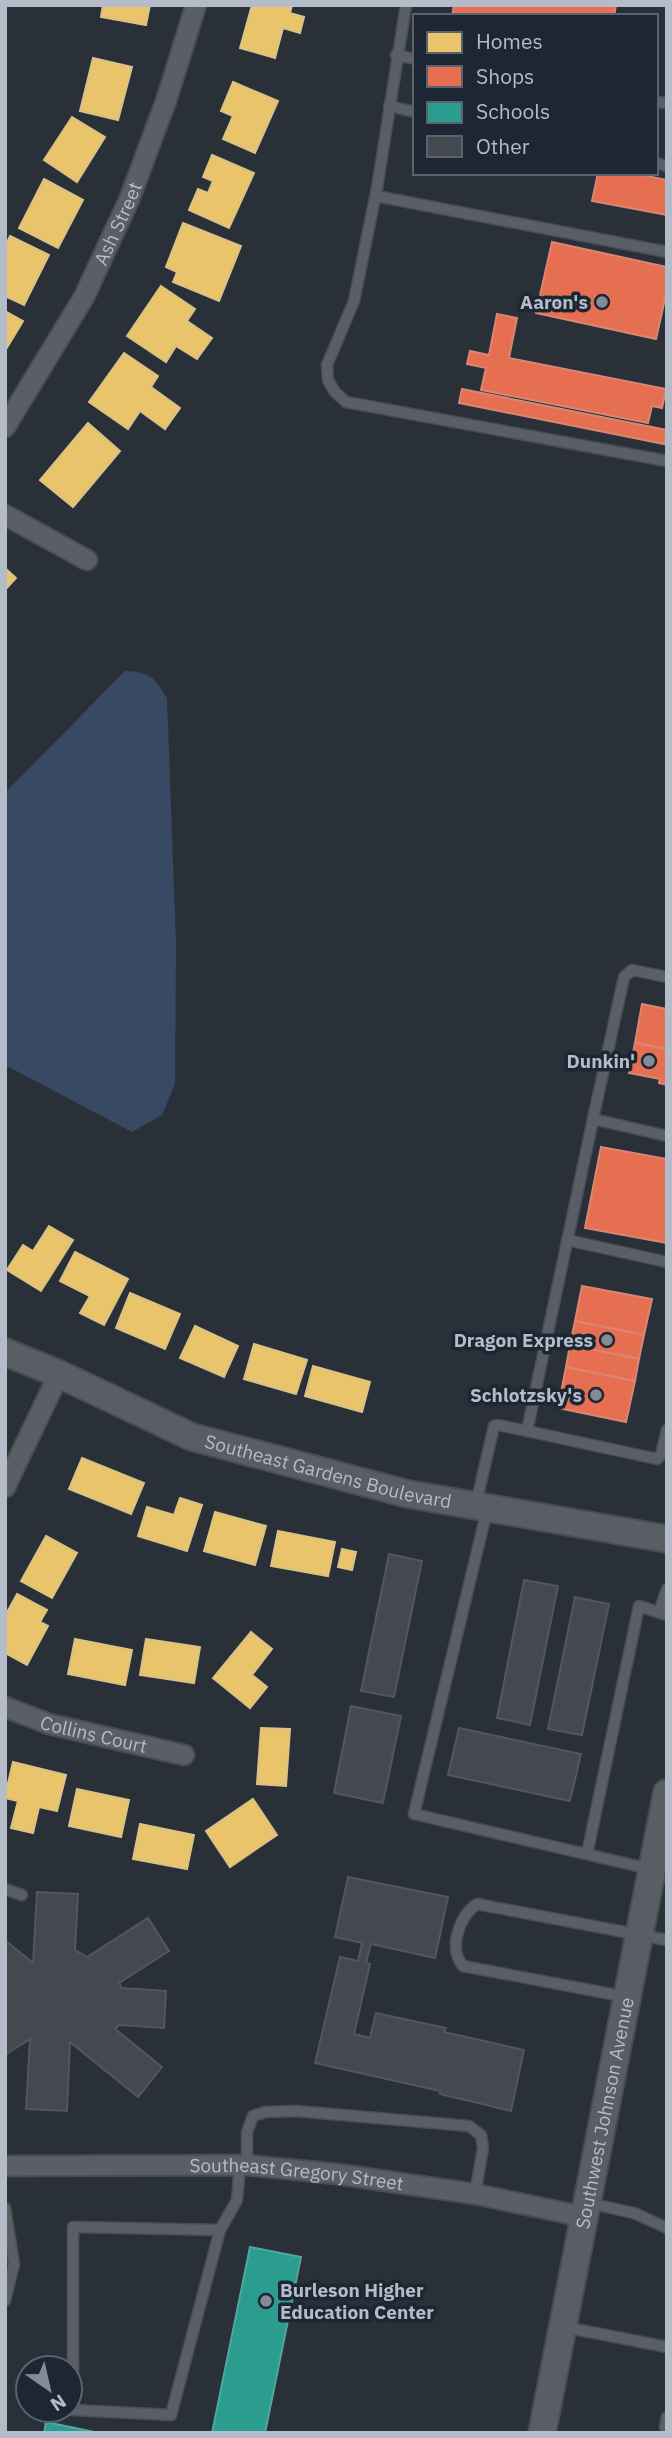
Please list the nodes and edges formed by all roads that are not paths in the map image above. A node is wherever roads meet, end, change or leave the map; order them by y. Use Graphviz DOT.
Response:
graph roads {
  1 [pos="196,5"];
  2 [pos="406,5"];
  3 [pos="397,55"];
  4 [pos="413,59"];
  5 [pos="389,106"];
  6 [pos="413,112"];
  7 [pos="376,195"];
  8 [pos="667,252"];
  9 [pos="5,427"];
  10 [pos="667,461"];
  11 [pos="5,515"];
  12 [pos="87,560"];
  13 [pos="667,976"];
  14 [pos="593,1119"];
  15 [pos="667,1136"];
  16 [pos="568,1240"];
  17 [pos="667,1262"];
  18 [pos="5,1352"];
  19 [pos="59,1374"];
  20 [pos="667,1430"];
  21 [pos="527,1432"];
  22 [pos="5,1486"];
  23 [pos="482,1506"];
  24 [pos="667,1539"];
  25 [pos="667,1589"];
  26 [pos="663,1614"];
  27 [pos="5,1707"];
  28 [pos="184,1755"];
  29 [pos="667,1793"];
  30 [pos="587,1854"];
  31 [pos="651,1870"];
  32 [pos="5,1889"];
  33 [pos="22,1895"];
  34 [pos="637,1936"];
  35 [pos="667,1940"];
  36 [pos="628,1997"];
  37 [pos="244,2165"];
  38 [pos="5,2166"];
  39 [pos="475,2194"];
  40 [pos="5,2208"];
  41 [pos="586,2210"];
  42 [pos="667,2228"];
  43 [pos="220,2230"];
  44 [pos="5,2301"];
  45 [pos="563,2326"];
  46 [pos="667,2347"];
  47 [pos="667,2417"];
  48 [pos="667,2432"];
  49 [pos="542,2433"];
  1 -- 9 [label="street, Ash Street"];
  2 -- 3 [label="lane"];
  3 -- 4 [label="lane"];
  3 -- 5 [label="lane"];
  5 -- 6 [label="lane"];
  5 -- 7 [label="lane"];
  7 -- 8 [label="lane"];
  7 -- 10 [label="lane"];
  11 -- 12 [label="street"];
  13 -- 14 [label="lane"];
  14 -- 15 [label="lane"];
  14 -- 16 [label="lane"];
  16 -- 17 [label="lane"];
  16 -- 21 [label="lane"];
  18 -- 19 [label="street, Southeast Gardens Boulevard"];
  19 -- 22 [label="street"];
  19 -- 23 [label="street, Southeast Gardens Boulevard"];
  20 -- 21 [label="lane"];
  21 -- 23 [label="lane"];
  23 -- 24 [label="street, Southeast Gardens Boulevard"];
  23 -- 30 [label="lane"];
  25 -- 26 [label="lane"];
  26 -- 30 [label="lane"];
  27 -- 28 [label="street, Collins Court"];
  29 -- 31 [label="street, Southwest Johnson Avenue"];
  30 -- 31 [label="lane"];
  31 -- 34 [label="street, Southwest Johnson Avenue"];
  32 -- 33 [label="lane"];
  34 -- 35 [label="lane"];
  34 -- 36 [label="street, Southwest Johnson Avenue"];
  34 -- 36 [label="lane"];
  36 -- 41 [label="street, Southwest Johnson Avenue"];
  37 -- 38 [label="street, Southeast Gregory Street"];
  37 -- 39 [label="street, Southeast Gregory Street"];
  37 -- 39 [label="lane"];
  37 -- 43 [label="lane"];
  39 -- 41 [label="street, Southeast Gregory Street"];
  40 -- 44 [label="lane"];
  41 -- 42 [label="lane"];
  41 -- 45 [label="street, Southwest Johnson Avenue"];
  43 -- 43 [label="lane"];
  45 -- 46 [label="lane"];
  45 -- 49 [label="street, Southwest Johnson Avenue"];
  47 -- 48 [label="lane"];
}
